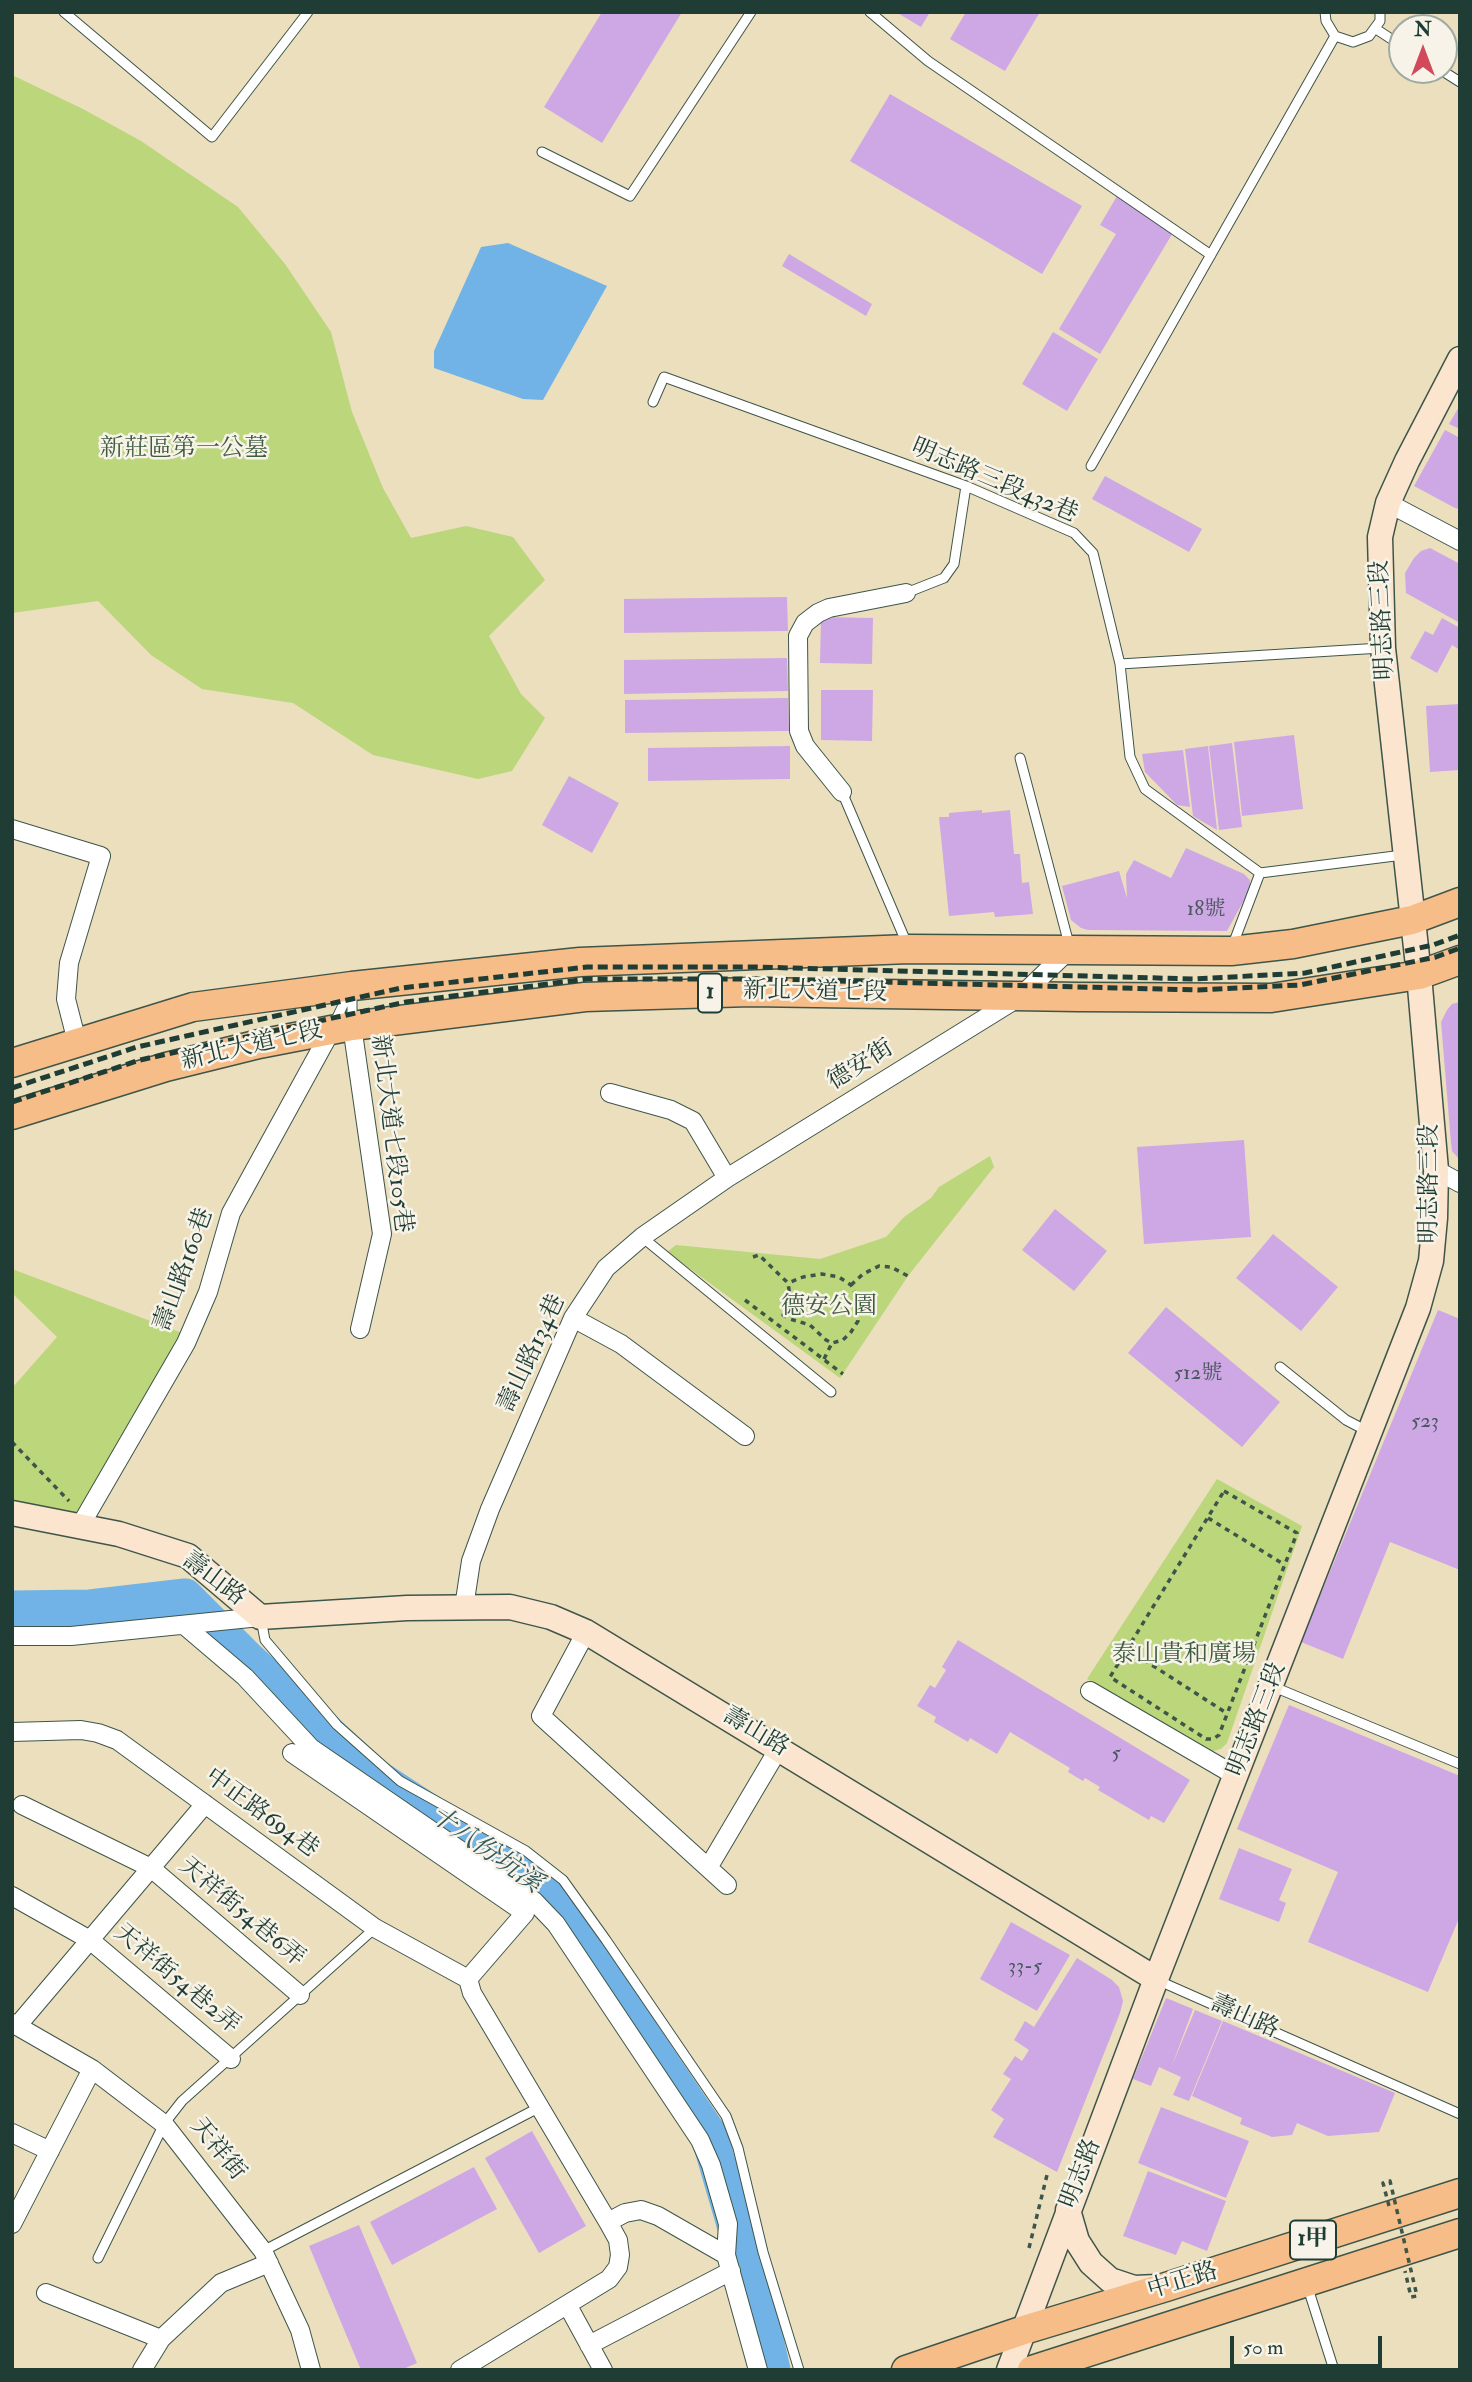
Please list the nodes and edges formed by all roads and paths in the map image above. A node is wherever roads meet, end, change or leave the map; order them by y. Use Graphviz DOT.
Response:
graph roads {
  1 [pos="64,12"];
  2 [pos="308,12"];
  3 [pos="751,12"];
  4 [pos="870,12"];
  5 [pos="1325,12"];
  6 [pos="1380,12"];
  7 [pos="1376,29"];
  8 [pos="1335,36"];
  9 [pos="1388,37"];
  10 [pos="542,152"];
  11 [pos="1211,256"];
  12 [pos="1460,359"];
  13 [pos="653,402"];
  14 [pos="1091,466"];
  15 [pos="966,486"];
  16 [pos="1388,503"];
  17 [pos="1460,541"];
  18 [pos="905,593"];
  19 [pos="1383,648"];
  20 [pos="1120,664"];
  21 [pos="1020,758"];
  22 [pos="842,792"];
  23 [pos="12,828"];
  24 [pos="1404,855"];
  25 [pos="1260,873"];
  26 [pos="1460,902"];
  27 [pos="1412,920"];
  28 [pos="909,949"];
  29 [pos="1070,950"];
  30 [pos="1231,951"];
  31 [pos="1460,960"];
  32 [pos="1419,975"];
  33 [pos="352,986"];
  34 [pos="1021,996"];
  35 [pos="342,1027"];
  36 [pos="77,1042"];
  37 [pos="12,1063"];
  38 [pos="610,1093"];
  39 [pos="12,1115"];
  40 [pos="1437,1170"];
  41 [pos="727,1178"];
  42 [pos="1460,1183"];
  43 [pos="642,1237"];
  44 [pos="753,1258"];
  45 [pos="908,1276"];
  46 [pos="788,1283"];
  47 [pos="851,1285"];
  48 [pos="744,1300"];
  49 [pos="783,1315"];
  50 [pos="573,1318"];
  51 [pos="775,1322"];
  52 [pos="360,1329"];
  53 [pos="832,1343"];
  54 [pos="824,1359"];
  55 [pos="1280,1367"];
  56 [pos="843,1374"];
  57 [pos="831,1392"];
  58 [pos="1371,1433"];
  59 [pos="745,1436"];
  60 [pos="12,1442"];
  61 [pos="12,1513"];
  62 [pos="1208,1518"];
  63 [pos="80,1526"];
  64 [pos="1285,1564"];
  65 [pos="464,1608"];
  66 [pos="254,1618"];
  67 [pos="186,1626"];
  68 [pos="586,1632"];
  69 [pos="12,1636"];
  70 [pos="1127,1650"];
  71 [pos="1110,1677"];
  72 [pos="1271,1686"];
  73 [pos="1090,1691"];
  74 [pos="1228,1714"];
  75 [pos="12,1732"];
  76 [pos="1213,1739"];
  77 [pos="779,1748"];
  78 [pos="292,1753"];
  79 [pos="1460,1764"];
  80 [pos="1236,1776"];
  81 [pos="205,1804"];
  82 [pos="22,1805"];
  83 [pos="150,1868"];
  84 [pos="708,1868"];
  85 [pos="727,1885"];
  86 [pos="12,1896"];
  87 [pos="374,1928"];
  88 [pos="90,1940"];
  89 [pos="468,1979"];
  90 [pos="1156,1979"];
  91 [pos="300,1996"];
  92 [pos="15,2024"];
  93 [pos="231,2059"];
  94 [pos="92,2069"];
  95 [pos="540,2107"];
  96 [pos="1460,2114"];
  97 [pos="164,2124"];
  98 [pos="12,2133"];
  99 [pos="50,2151"];
  100 [pos="1047,2175"];
  101 [pos="1460,2193"];
  102 [pos="1389,2206"];
  103 [pos="1068,2210"];
  104 [pos="608,2221"];
  105 [pos="12,2223"];
  106 [pos="1460,2233"];
  107 [pos="1028,2253"];
  108 [pos="266,2257"];
  109 [pos="98,2258"];
  110 [pos="728,2263"];
  111 [pos="1405,2271"];
  112 [pos="1307,2283"];
  113 [pos="1166,2287"];
  114 [pos="47,2293"];
  115 [pos="568,2305"];
  116 [pos="1024,2330"];
  117 [pos="161,2339"];
  118 [pos="589,2346"];
  119 [pos="142,2370"];
  120 [pos="311,2370"];
  121 [pos="460,2370"];
  122 [pos="603,2370"];
  123 [pos="758,2370"];
  124 [pos="799,2370"];
  125 [pos="906,2370"];
  126 [pos="1009,2370"];
  127 [pos="1032,2370"];
  128 [pos="1334,2370"];
  1 -- 2 [label="lane"];
  3 -- 10 [label="lane"];
  4 -- 11 [label="lane"];
  5 -- 8 [label="lane"];
  6 -- 7 [label="lane"];
  7 -- 8 [label="lane"];
  7 -- 9 [label="lane"];
  8 -- 11 [label="lane"];
  11 -- 14 [label="lane"];
  12 -- 16 [label="main road, 明志路三段"];
  13 -- 15 [label="lane, 明志路三段432巷"];
  15 -- 18 [label="lane"];
  15 -- 20 [label="lane, 明志路三段432巷"];
  16 -- 17 [label="street"];
  16 -- 19 [label="main road, 明志路三段"];
  18 -- 22 [label="street"];
  19 -- 20 [label="lane"];
  19 -- 24 [label="main road, 明志路三段"];
  20 -- 25 [label="lane, 明志路三段432巷"];
  21 -- 29 [label="lane"];
  22 -- 28 [label="lane"];
  23 -- 36 [label="street"];
  24 -- 25 [label="lane"];
  24 -- 27 [label="main road, 明志路三段"];
  25 -- 30 [label="lane"];
  26 -- 27 [label="main road, 1"];
  27 -- 30 [label="main road, 新北大道七段 / 1"];
  27 -- 32 [label="main road, 明志路三段"];
  28 -- 29 [label="main road, 新北大道七段 / 1"];
  28 -- 33 [label="main road, 新北大道七段 / 1"];
  29 -- 30 [label="main road, 新北大道七段 / 1"];
  29 -- 34 [label="street, 德安街"];
  31 -- 32 [label="main road, 1"];
  32 -- 34 [label="main road, 新北大道七段 / 1"];
  32 -- 40 [label="main road, 明志路三段"];
  33 -- 35 [label="lane"];
  33 -- 35 [label="lane"];
  33 -- 36 [label="main road, 新北大道七段 / 1"];
  34 -- 35 [label="main road, 新北大道七段 / 1"];
  34 -- 41 [label="street, 德安街"];
  35 -- 39 [label="main road, 新北大道七段 / 1"];
  35 -- 52 [label="street, 新北大道七段105巷"];
  35 -- 63 [label="street, 壽山路160巷"];
  36 -- 37 [label="main road, 新北大道七段 / 1"];
  38 -- 41 [label="street"];
  40 -- 42 [label="street"];
  40 -- 58 [label="main road, 明志路三段"];
  41 -- 43 [label="street, 壽山路134巷"];
  43 -- 50 [label="street, 壽山路134巷"];
  43 -- 57 [label="lane"];
  44 -- 46 [label="path"];
  45 -- 47 [label="path"];
  46 -- 47 [label="path"];
  46 -- 49 [label="path"];
  47 -- 53 [label="path"];
  48 -- 51 [label="path"];
  49 -- 51 [label="path"];
  49 -- 53 [label="path"];
  50 -- 59 [label="street"];
  50 -- 65 [label="street, 壽山路134巷"];
  51 -- 54 [label="path"];
  53 -- 54 [label="path"];
  54 -- 56 [label="path"];
  55 -- 58 [label="lane"];
  58 -- 72 [label="main road, 明志路三段"];
  60 -- 63 [label="path"];
  61 -- 63 [label="main road, 壽山路"];
  62 -- 64 [label="path"];
  62 -- 64 [label="path"];
  62 -- 70 [label="path"];
  63 -- 66 [label="main road, 壽山路"];
  64 -- 74 [label="path"];
  65 -- 66 [label="main road, 壽山路"];
  65 -- 68 [label="main road, 壽山路"];
  66 -- 67 [label="street"];
  66 -- 124 [label="lane"];
  67 -- 69 [label="street"];
  67 -- 110 [label="street"];
  68 -- 77 [label="main road, 壽山路"];
  68 -- 84 [label="street"];
  70 -- 71 [label="path"];
  70 -- 74 [label="path"];
  72 -- 79 [label="lane"];
  72 -- 80 [label="main road, 明志路三段"];
  73 -- 80 [label="street"];
  74 -- 76 [label="path"];
  75 -- 81 [label="street, 中正路694巷"];
  77 -- 84 [label="street"];
  77 -- 90 [label="main road, 壽山路"];
  78 -- 89 [label="street"];
  80 -- 90 [label="main road, 明志路三段"];
  81 -- 83 [label="street"];
  81 -- 87 [label="street, 中正路694巷"];
  82 -- 83 [label="street, 天祥街54巷6弄"];
  83 -- 88 [label="street"];
  83 -- 91 [label="street, 天祥街54巷6弄"];
  84 -- 85 [label="street"];
  86 -- 88 [label="street, 天祥街54巷2弄"];
  87 -- 89 [label="street, 中正路694巷"];
  87 -- 91 [label="lane"];
  88 -- 92 [label="street"];
  88 -- 93 [label="street, 天祥街54巷2弄"];
  89 -- 95 [label="street"];
  90 -- 96 [label="lane, 壽山路"];
  90 -- 103 [label="main road, 明志路"];
  91 -- 93 [label="lane"];
  92 -- 94 [label="street, 天祥街"];
  93 -- 97 [label="lane"];
  94 -- 97 [label="street, 天祥街"];
  94 -- 99 [label="street"];
  95 -- 104 [label="street"];
  95 -- 108 [label="lane"];
  97 -- 108 [label="street, 天祥街"];
  97 -- 109 [label="lane"];
  98 -- 99 [label="street"];
  99 -- 105 [label="street"];
  100 -- 107 [label="path"];
  101 -- 113 [label="main road, 中正路 / 1甲"];
  102 -- 111 [label="path, bridge"];
  103 -- 113 [label="main road"];
  103 -- 116 [label="main road, 明志路"];
  104 -- 110 [label="street"];
  104 -- 115 [label="street"];
  106 -- 112 [label="main road, 中正路 / 1甲"];
  108 -- 117 [label="street"];
  108 -- 120 [label="street, 天祥街"];
  110 -- 118 [label="street"];
  110 -- 123 [label="street"];
  112 -- 127 [label="main road, 中正路 / 1甲"];
  112 -- 128 [label="lane"];
  113 -- 116 [label="main road, 中正路 / 1甲"];
  114 -- 117 [label="street"];
  115 -- 118 [label="street"];
  115 -- 121 [label="street"];
  116 -- 125 [label="main road, 中正路 / 1甲"];
  116 -- 126 [label="main road, 明志路"];
  117 -- 119 [label="street"];
  118 -- 122 [label="street"];
}
